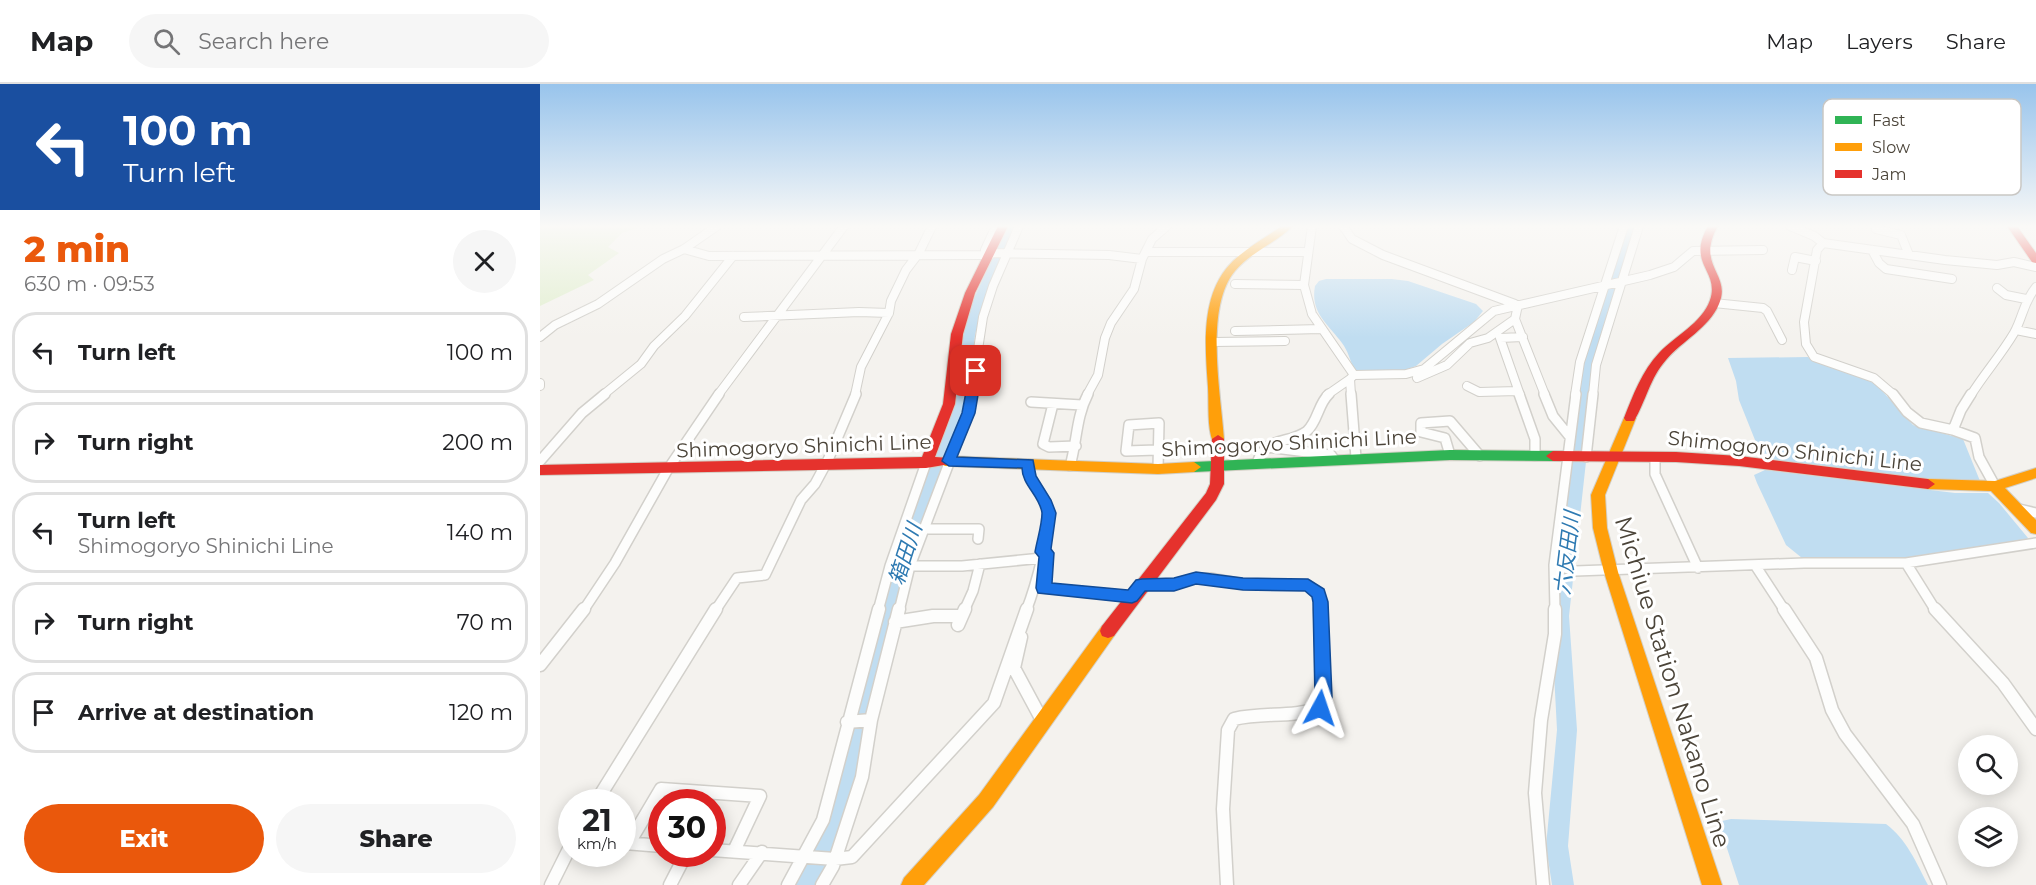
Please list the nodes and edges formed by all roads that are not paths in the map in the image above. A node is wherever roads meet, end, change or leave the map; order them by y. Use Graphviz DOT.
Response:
graph roads {
  1 [pos="657,263"];
  2 [pos="727,263"];
  3 [pos="817,263"];
  4 [pos="911,263"];
  5 [pos="985,263"];
  6 [pos="1004,263"];
  7 [pos="1141,263"];
  8 [pos="1237,263"];
  9 [pos="1307,263"];
  10 [pos="1405,263"];
  11 [pos="1613,263"];
  12 [pos="1627,263"];
  13 [pos="1678,263"];
  14 [pos="1707,263"];
  15 [pos="1794,263"];
  16 [pos="1816,263"];
  17 [pos="1879,263"];
  18 [pos="1973,263"];
  19 [pos="2006,263"];
  20 [pos="2020,263"];
  21 [pos="2036,267"];
  22 [pos="1792,270"];
  23 [pos="1952,279"];
  24 [pos="1622,282"];
  25 [pos="1235,284"];
  26 [pos="1304,285"];
  27 [pos="1606,286"];
  28 [pos="2036,287"];
  29 [pos="1998,288"];
  30 [pos="2026,299"];
  31 [pos="1714,303"];
  32 [pos="1518,305"];
  33 [pos="889,313"];
  34 [pos="780,315"];
  35 [pos="744,317"];
  36 [pos="1515,319"];
  37 [pos="1321,329"];
  38 [pos="2016,330"];
  39 [pos="1235,331"];
  40 [pos="2036,334"];
  41 [pos="540,337"];
  42 [pos="1523,337"];
  43 [pos="1782,340"];
  44 [pos="1285,341"];
  45 [pos="1213,342"];
  46 [pos="1407,374"];
  47 [pos="1352,377"];
  48 [pos="1467,386"];
  49 [pos="1518,391"];
  50 [pos="1031,402"];
  51 [pos="1053,404"];
  52 [pos="1082,405"];
  53 [pos="1953,430"];
  54 [pos="1570,438"];
  55 [pos="1076,446"];
  56 [pos="1267,447"];
  57 [pos="1157,450"];
  58 [pos="1450,455"];
  59 [pos="1479,456"];
  60 [pos="1535,456"];
  61 [pos="1577,457"];
  62 [pos="1655,457"];
  63 [pos="1356,458"];
  64 [pos="1614,458"];
  65 [pos="1334,459"];
  66 [pos="540,461"];
  67 [pos="938,462"];
  68 [pos="1257,463"];
  69 [pos="1028,464"];
  70 [pos="824,465"];
  71 [pos="1219,465"];
  72 [pos="1070,466"];
  73 [pos="668,469"];
  74 [pos="1158,469"];
  75 [pos="540,470"];
  76 [pos="2036,472"];
  77 [pos="1995,486"];
  78 [pos="2019,508"];
  79 [pos="2036,513"];
  80 [pos="923,529"];
  81 [pos="2036,529"];
  82 [pos="978,539"];
  83 [pos="2036,543"];
  84 [pos="1042,555"];
  85 [pos="1906,563"];
  86 [pos="980,564"];
  87 [pos="1755,565"];
  88 [pos="890,566"];
  89 [pos="910,566"];
  90 [pos="1554,566"];
  91 [pos="1611,568"];
  92 [pos="1698,568"];
  93 [pos="1142,585"];
  94 [pos="1132,597"];
  95 [pos="895,622"];
  96 [pos="1019,634"];
  97 [pos="540,665"];
  98 [pos="871,720"];
  99 [pos="848,722"];
  100 [pos="1044,722"];
  101 [pos="2036,729"];
  102 [pos="604,789"];
  103 [pos="636,828"];
  104 [pos="726,851"];
  105 [pos="734,851"];
  106 [pos="762,852"];
  107 [pos="805,856"];
  108 [pos="835,859"];
  109 [pos="560,867"];
  110 [pos="679,867"];
  111 [pos="551,885"];
  112 [pos="670,885"];
  113 [pos="739,885"];
  114 [pos="788,885"];
  115 [pos="822,885"];
  116 [pos="911,885"];
  117 [pos="1227,885"];
  118 [pos="1543,885"];
  119 [pos="1712,885"];
  120 [pos="1940,885"];
  1 -- 41 [label="street"];
  2 -- 66 [label="street"];
  3 -- 34 [label="street"];
  4 -- 33 [label="street"];
  5 -- 67 [label="main road"];
  6 -- 67 [label="street"];
  7 -- 52 [label="street"];
  8 -- 45 [label="main road"];
  9 -- 26 [label="street"];
  10 -- 32 [label="street"];
  11 -- 27 [label="street"];
  12 -- 24 [label="street"];
  13 -- 24 [label="street"];
  14 -- 31 [label="main road"];
  15 -- 22 [label="street"];
  16 -- 53 [label="street"];
  17 -- 23 [label="street"];
  18 -- 19 [label="street"];
  20 -- 21 [label="street"];
  24 -- 27 [label="street"];
  24 -- 61 [label="street"];
  25 -- 26 [label="street"];
  26 -- 37 [label="street"];
  27 -- 32 [label="street"];
  27 -- 54 [label="street"];
  28 -- 30 [label="street"];
  29 -- 30 [label="street"];
  30 -- 38 [label="street"];
  31 -- 43 [label="street"];
  31 -- 64 [label="main road, Michiue Station Nakano Line"];
  32 -- 36 [label="street"];
  32 -- 46 [label="street"];
  33 -- 34 [label="street"];
  33 -- 70 [label="street"];
  34 -- 35 [label="street"];
  34 -- 73 [label="street"];
  36 -- 42 [label="street"];
  36 -- 46 [label="street"];
  37 -- 39 [label="street"];
  37 -- 47 [label="street"];
  38 -- 40 [label="street"];
  38 -- 53 [label="street"];
  42 -- 49 [label="street"];
  42 -- 54 [label="street"];
  44 -- 45 [label="street"];
  45 -- 71 [label="main road"];
  46 -- 47 [label="street"];
  47 -- 56 [label="street"];
  47 -- 63 [label="street"];
  48 -- 49 [label="street"];
  49 -- 60 [label="street"];
  50 -- 51 [label="street"];
  51 -- 52 [label="street"];
  51 -- 55 [label="street"];
  52 -- 55 [label="street"];
  53 -- 77 [label="street"];
  54 -- 61 [label="street"];
  55 -- 72 [label="street"];
  56 -- 65 [label="street"];
  56 -- 68 [label="street"];
  57 -- 57 [label="street"];
  57 -- 74 [label="street"];
  58 -- 59 [label="main road, Shimogoryo Shinichi Line"];
  58 -- 59 [label="street"];
  58 -- 63 [label="main road, Shimogoryo Shinichi Line"];
  59 -- 60 [label="main road, Shimogoryo Shinichi Line"];
  60 -- 61 [label="main road, Shimogoryo Shinichi Line"];
  61 -- 64 [label="main road, Shimogoryo Shinichi Line"];
  61 -- 90 [label="street"];
  62 -- 64 [label="main road, Shimogoryo Shinichi Line"];
  62 -- 77 [label="main road, Shimogoryo Shinichi Line"];
  62 -- 92 [label="street"];
  63 -- 65 [label="main road, Shimogoryo Shinichi Line"];
  64 -- 91 [label="main road, Michiue Station Nakano Line"];
  65 -- 68 [label="main road, Shimogoryo Shinichi Line"];
  67 -- 69 [label="main road, Shimogoryo Shinichi Line"];
  67 -- 70 [label="main road, Shimogoryo Shinichi Line"];
  67 -- 80 [label="street"];
  67 -- 88 [label="street"];
  68 -- 71 [label="main road, Shimogoryo Shinichi Line"];
  69 -- 72 [label="main road, Shimogoryo Shinichi Line"];
  69 -- 84 [label="street"];
  70 -- 73 [label="main road, Shimogoryo Shinichi Line"];
  70 -- 102 [label="street"];
  71 -- 74 [label="main road, Shimogoryo Shinichi Line"];
  71 -- 93 [label="main road"];
  72 -- 74 [label="main road, Shimogoryo Shinichi Line"];
  73 -- 75 [label="main road, Shimogoryo Shinichi Line"];
  73 -- 97 [label="street"];
  76 -- 77 [label="main road, Shimogoryo Shinichi Line"];
  77 -- 78 [label="main road"];
  78 -- 79 [label="street"];
  78 -- 81 [label="main road"];
  80 -- 82 [label="street"];
  80 -- 89 [label="street"];
  83 -- 85 [label="street"];
  84 -- 86 [label="street"];
  84 -- 94 [label="street"];
  84 -- 96 [label="street"];
  85 -- 87 [label="street"];
  85 -- 101 [label="street"];
  86 -- 89 [label="street"];
  86 -- 95 [label="street"];
  87 -- 92 [label="street"];
  87 -- 120 [label="street"];
  88 -- 89 [label="street"];
  88 -- 99 [label="street"];
  89 -- 95 [label="street"];
  90 -- 91 [label="street"];
  90 -- 118 [label="street"];
  91 -- 92 [label="street"];
  91 -- 119 [label="main road, Michiue Station Nakano Line"];
  93 -- 94 [label="main road"];
  93 -- 117 [label="street"];
  94 -- 100 [label="main road"];
  95 -- 98 [label="street"];
  96 -- 100 [label="street"];
  96 -- 108 [label="street"];
  98 -- 99 [label="street"];
  98 -- 108 [label="street"];
  99 -- 107 [label="street"];
  100 -- 116 [label="main road"];
  103 -- 105 [label="street"];
  104 -- 105 [label="street"];
  105 -- 106 [label="street"];
  106 -- 107 [label="street"];
  106 -- 113 [label="street"];
  107 -- 108 [label="street"];
  107 -- 114 [label="street"];
  108 -- 115 [label="street"];
  109 -- 111 [label="street"];
  110 -- 112 [label="street"];
}
